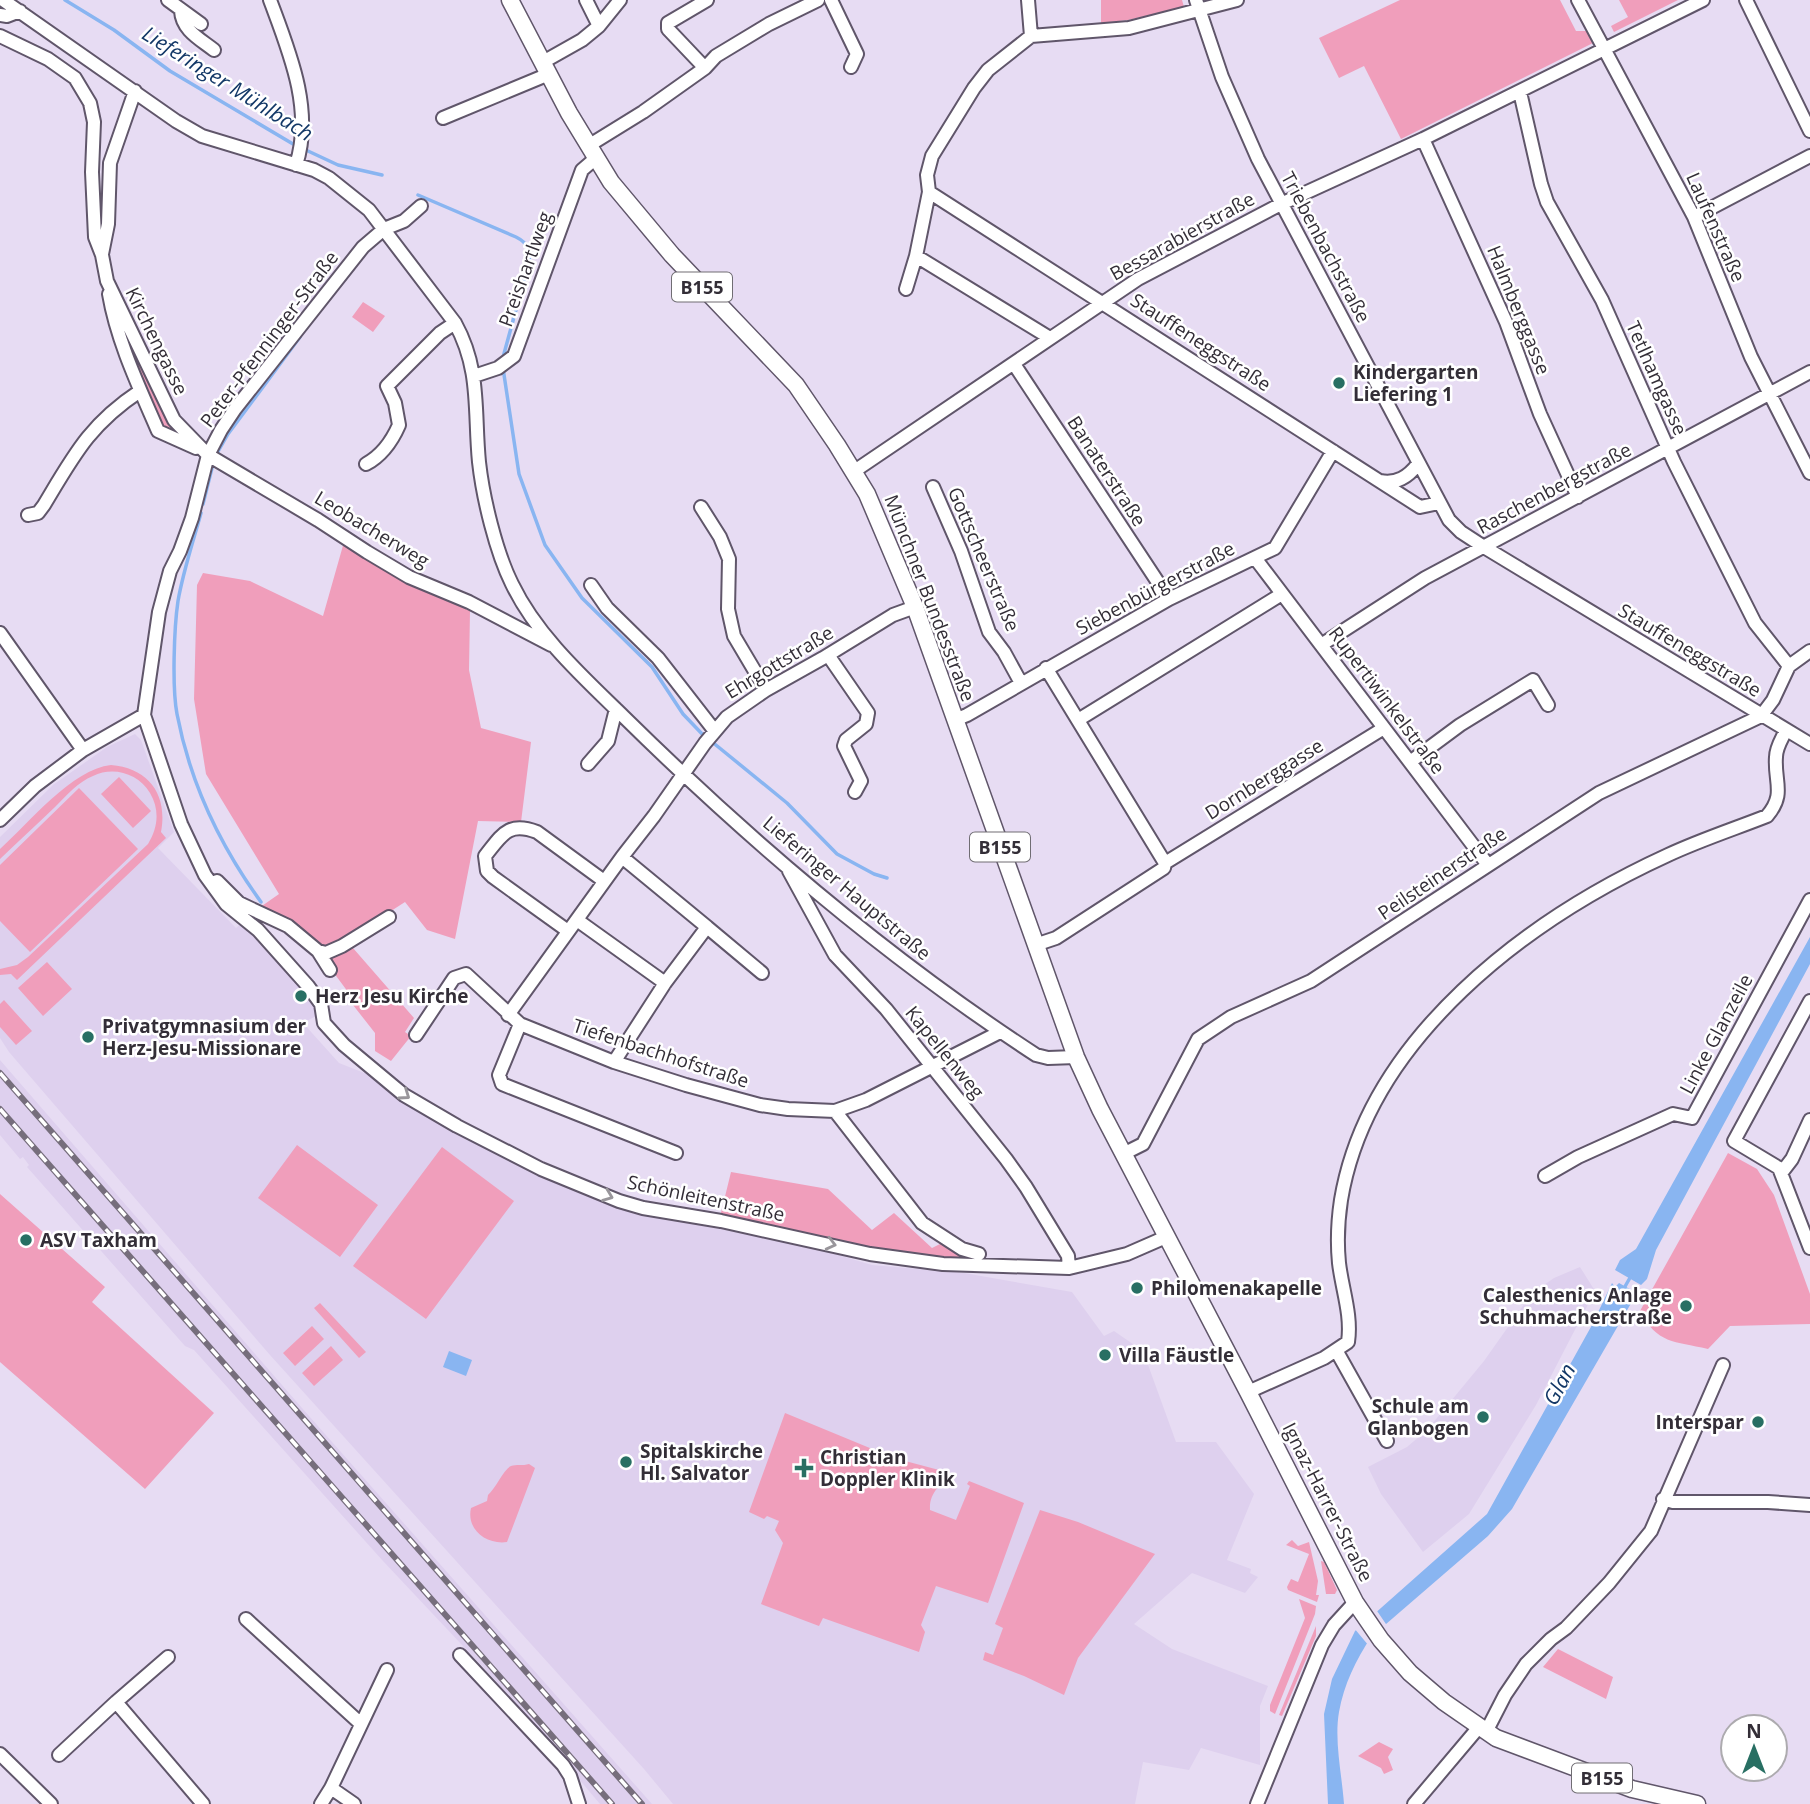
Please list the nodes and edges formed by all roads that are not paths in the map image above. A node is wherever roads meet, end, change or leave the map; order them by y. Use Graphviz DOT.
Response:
graph roads {
  1 [pos="3,0"];
  2 [pos="168,0"];
  3 [pos="270,0"];
  4 [pos="510,0"];
  5 [pos="586,0"];
  6 [pos="620,0"];
  7 [pos="707,0"];
  8 [pos="818,0"];
  9 [pos="831,0"];
  10 [pos="1028,0"];
  11 [pos="1237,0"];
  12 [pos="1578,0"];
  13 [pos="1703,0"];
  14 [pos="1746,0"];
  15 [pos="21,4"];
  16 [pos="1198,5"];
  17 [pos="181,11"];
  18 [pos="0,15"];
  19 [pos="201,24"];
  20 [pos="599,26"];
  21 [pos="0,36"];
  22 [pos="1031,36"];
  23 [pos="214,50"];
  24 [pos="1603,50"];
  25 [pos="546,68"];
  26 [pos="705,68"];
  27 [pos="851,68"];
  28 [pos="135,91"];
  29 [pos="1520,92"];
  30 [pos="443,118"];
  31 [pos="1810,131"];
  32 [pos="1423,139"];
  33 [pos="592,152"];
  34 [pos="299,154"];
  35 [pos="1810,156"];
  36 [pos="929,192"];
  37 [pos="1281,204"];
  38 [pos="421,206"];
  39 [pos="1694,216"];
  40 [pos="384,229"];
  41 [pos="102,255"];
  42 [pos="916,256"];
  43 [pos="107,281"];
  44 [pos="906,289"];
  45 [pos="1103,302"];
  46 [pos="455,323"];
  47 [pos="1050,338"];
  48 [pos="1014,363"];
  49 [pos="1810,372"];
  50 [pos="474,376"];
  51 [pos="140,391"];
  52 [pos="1769,395"];
  53 [pos="1668,450"];
  54 [pos="204,451"];
  55 [pos="1333,451"];
  56 [pos="366,464"];
  57 [pos="1418,464"];
  58 [pos="853,472"];
  59 [pos="1810,473"];
  60 [pos="1380,481"];
  61 [pos="933,487"];
  62 [pos="1577,497"];
  63 [pos="1439,503"];
  64 [pos="701,507"];
  65 [pos="28,515"];
  66 [pos="1483,547"];
  67 [pos="1255,558"];
  68 [pos="591,585"];
  69 [pos="1282,594"];
  70 [pos="1169,599"];
  71 [pos="915,607"];
  72 [pos="0,633"];
  73 [pos="1321,645"];
  74 [pos="558,649"];
  75 [pos="1810,651"];
  76 [pos="825,657"];
  77 [pos="1789,666"];
  78 [pos="1046,668"];
  79 [pos="1021,683"];
  80 [pos="766,690"];
  81 [pos="1548,705"];
  82 [pos="616,709"];
  83 [pos="144,715"];
  84 [pos="1761,716"];
  85 [pos="955,720"];
  86 [pos="1079,720"];
  87 [pos="1384,728"];
  88 [pos="1786,730"];
  89 [pos="710,736"];
  90 [pos="1810,744"];
  91 [pos="83,750"];
  92 [pos="1410,762"];
  93 [pos="588,764"];
  94 [pos="683,774"];
  95 [pos="855,792"];
  96 [pos="0,820"];
  97 [pos="622,857"];
  98 [pos="197,860"];
  99 [pos="785,863"];
  100 [pos="1165,863"];
  101 [pos="1488,865"];
  102 [pos="604,881"];
  103 [pos="1810,900"];
  104 [pos="389,917"];
  105 [pos="577,920"];
  106 [pos="707,927"];
  107 [pos="568,931"];
  108 [pos="1035,945"];
  109 [pos="318,951"];
  110 [pos="330,970"];
  111 [pos="762,973"];
  112 [pos="665,983"];
  113 [pos="1810,1001"];
  114 [pos="508,1014"];
  115 [pos="520,1024"];
  116 [pos="1000,1032"];
  117 [pos="416,1035"];
  118 [pos="1076,1057"];
  119 [pos="614,1062"];
  120 [pos="932,1065"];
  121 [pos="835,1111"];
  122 [pos="1810,1120"];
  123 [pos="676,1153"];
  124 [pos="1123,1154"];
  125 [pos="1782,1172"];
  126 [pos="1545,1176"];
  127 [pos="1166,1237"];
  128 [pos="1810,1248"];
  129 [pos="979,1254"];
  130 [pos="1069,1268"];
  131 [pos="1336,1350"];
  132 [pos="1723,1365"];
  133 [pos="1248,1392"];
  134 [pos="1387,1441"];
  135 [pos="1663,1499"];
  136 [pos="1810,1506"];
  137 [pos="1358,1607"];
  138 [pos="246,1619"];
  139 [pos="460,1655"];
  140 [pos="167,1657"];
  141 [pos="387,1670"];
  142 [pos="116,1702"];
  143 [pos="361,1724"];
  144 [pos="1482,1730"];
  145 [pos="0,1754"];
  146 [pos="59,1755"];
  147 [pos="331,1788"];
  148 [pos="1663,1801"];
  149 [pos="51,1804"];
  150 [pos="203,1804"];
  151 [pos="321,1804"];
  152 [pos="354,1804"];
  153 [pos="579,1804"];
  154 [pos="1257,1804"];
  155 [pos="1414,1804"];
  156 [pos="1697,1804"];
  1 -- 15 [label="street, Lieferinger Hauptstraße"];
  2 -- 17 [label="street"];
  3 -- 34 [label="street"];
  4 -- 25 [label="main road, Münchner Bundesstraße / B155"];
  5 -- 20 [label="street"];
  6 -- 20 [label="street"];
  7 -- 26 [label="street"];
  8 -- 26 [label="street"];
  9 -- 27 [label="street"];
  10 -- 22 [label="street"];
  11 -- 16 [label="street"];
  12 -- 24 [label="street, Laufenstraße"];
  13 -- 24 [label="street, Bessarabierstraße"];
  14 -- 31 [label="street"];
  15 -- 18 [label="street"];
  15 -- 28 [label="street, Lieferinger Hauptstraße"];
  16 -- 22 [label="street"];
  16 -- 37 [label="street, Triebenbachstraße"];
  17 -- 19 [label="street"];
  17 -- 23 [label="street"];
  20 -- 25 [label="street"];
  21 -- 41 [label="street, Kirchengasse"];
  22 -- 36 [label="street"];
  24 -- 29 [label="street, Bessarabierstraße"];
  24 -- 39 [label="street, Laufenstraße"];
  25 -- 30 [label="street"];
  25 -- 33 [label="main road, Münchner Bundesstraße / B155"];
  26 -- 33 [label="street"];
  28 -- 34 [label="street, Lieferinger Hauptstraße"];
  28 -- 41 [label="street, Kirchengasse"];
  29 -- 32 [label="street, Bessarabierstraße"];
  29 -- 53 [label="street, Tetlhamgasse"];
  32 -- 37 [label="street, Bessarabierstraße"];
  32 -- 62 [label="street, Halmberggasse"];
  33 -- 50 [label="street, Preishartlweg"];
  33 -- 58 [label="main road, Münchner Bundesstraße / B155"];
  34 -- 40 [label="street, Lieferinger Hauptstraße"];
  35 -- 39 [label="street"];
  36 -- 42 [label="street"];
  36 -- 45 [label="street, Stauffeneggstraße"];
  37 -- 45 [label="street, Bessarabierstraße"];
  37 -- 57 [label="street, Triebenbachstraße"];
  38 -- 40 [label="street, Peter-Pfenninger-Straße"];
  39 -- 52 [label="street, Laufenstraße"];
  40 -- 46 [label="street, Lieferinger Hauptstraße"];
  40 -- 54 [label="street, Peter-Pfenninger-Straße"];
  41 -- 43 [label="street, Kirchengasse"];
  42 -- 44 [label="street"];
  42 -- 47 [label="street"];
  43 -- 51 [label="street, Kirchengasse"];
  43 -- 54 [label="street, Kirchengasse"];
  45 -- 47 [label="street, Bessarabierstraße"];
  45 -- 55 [label="street, Stauffeneggstraße"];
  46 -- 50 [label="street, Lieferinger Hauptstraße"];
  46 -- 56 [label="street"];
  47 -- 48 [label="street, Bessarabierstraße"];
  48 -- 58 [label="street, Bessarabierstraße"];
  48 -- 70 [label="street, Banaterstraße"];
  49 -- 52 [label="street, Raschenbergstraße"];
  50 -- 74 [label="street, Lieferinger Hauptstraße"];
  51 -- 54 [label="street, Kirchengasse"];
  51 -- 65 [label="street, Kirchengasse"];
  52 -- 53 [label="street, Raschenbergstraße"];
  52 -- 59 [label="street, Laufenstraße"];
  53 -- 62 [label="street, Raschenbergstraße"];
  53 -- 77 [label="street, Tetlhamgasse"];
  54 -- 74 [label="street, Leobacherweg"];
  54 -- 83 [label="street, Peter-Pfenninger-Straße"];
  55 -- 60 [label="street, Stauffeneggstraße"];
  55 -- 67 [label="street, Siebenbürgerstraße"];
  57 -- 60 [label="street"];
  57 -- 63 [label="street, Triebenbachstraße"];
  58 -- 71 [label="main road, Münchner Bundesstraße / B155"];
  60 -- 63 [label="street, Stauffeneggstraße"];
  61 -- 79 [label="street, Gottscheerstraße"];
  62 -- 66 [label="street, Raschenbergstraße"];
  63 -- 66 [label="street, Stauffeneggstraße"];
  64 -- 80 [label="street"];
  66 -- 73 [label="street, Raschenbergstraße"];
  66 -- 84 [label="street, Stauffeneggstraße"];
  67 -- 69 [label="street, Rupertiwinkelstraße"];
  67 -- 70 [label="street, Siebenbürgerstraße"];
  68 -- 89 [label="street"];
  69 -- 73 [label="street, Rupertiwinkelstraße"];
  69 -- 86 [label="street"];
  70 -- 78 [label="street, Siebenbürgerstraße"];
  71 -- 76 [label="street, Ehrgottstraße"];
  71 -- 85 [label="main road, Münchner Bundesstraße / B155"];
  72 -- 91 [label="street"];
  73 -- 87 [label="street, Rupertiwinkelstraße"];
  74 -- 82 [label="street, Lieferinger Hauptstraße"];
  75 -- 77 [label="street"];
  76 -- 80 [label="street, Ehrgottstraße"];
  76 -- 95 [label="street"];
  77 -- 84 [label="street"];
  78 -- 79 [label="street, Siebenbürgerstraße"];
  78 -- 86 [label="street"];
  79 -- 85 [label="street, Siebenbürgerstraße"];
  80 -- 89 [label="street, Ehrgottstraße"];
  81 -- 92 [label="street"];
  82 -- 93 [label="street"];
  82 -- 94 [label="street, Lieferinger Hauptstraße"];
  83 -- 91 [label="street"];
  83 -- 98 [label="street, Schönleitenstraße"];
  84 -- 88 [label="street, Stauffeneggstraße"];
  84 -- 101 [label="street, Peilsteinerstraße"];
  85 -- 108 [label="main road, Münchner Bundesstraße / B155"];
  86 -- 100 [label="street"];
  87 -- 92 [label="street, Rupertiwinkelstraße"];
  87 -- 100 [label="street, Dornberggasse"];
  88 -- 90 [label="street, Stauffeneggstraße"];
  88 -- 131 [label="street"];
  89 -- 94 [label="street, Ehrgottstraße"];
  91 -- 96 [label="street"];
  92 -- 101 [label="street, Rupertiwinkelstraße"];
  94 -- 97 [label="street, Ehrgottstraße"];
  94 -- 99 [label="street, Lieferinger Hauptstraße"];
  97 -- 102 [label="street, Ehrgottstraße"];
  97 -- 106 [label="street"];
  98 -- 109 [label="street, Schönleitenstraße"];
  98 -- 130 [label="street, Schönleitenstraße, one-way"];
  99 -- 116 [label="street, Lieferinger Hauptstraße"];
  99 -- 120 [label="street, Kapellenweg"];
  100 -- 108 [label="street, Dornberggasse"];
  101 -- 124 [label="street, Peilsteinerstraße"];
  102 -- 105 [label="street, Ehrgottstraße"];
  102 -- 107 [label="street"];
  103 -- 126 [label="street, Linke Glanzeile"];
  104 -- 109 [label="street"];
  105 -- 107 [label="street, Ehrgottstraße"];
  105 -- 112 [label="street"];
  106 -- 111 [label="street"];
  106 -- 112 [label="street"];
  107 -- 114 [label="street, Ehrgottstraße"];
  108 -- 118 [label="main road, Münchner Bundesstraße / B155"];
  109 -- 110 [label="street, Schönleitenstraße"];
  112 -- 119 [label="street"];
  113 -- 125 [label="street"];
  114 -- 115 [label="street, Tiefenbachhofstraße"];
  114 -- 117 [label="street, Tiefenbachhofstraße"];
  115 -- 119 [label="street, Tiefenbachhofstraße"];
  115 -- 123 [label="street"];
  116 -- 118 [label="street, Lieferinger Hauptstraße"];
  116 -- 120 [label="street, Tiefenbachhofstraße"];
  118 -- 124 [label="main road, Ignaz-Harrer-Straße / B155"];
  119 -- 121 [label="street, Tiefenbachhofstraße"];
  120 -- 121 [label="street, Tiefenbachhofstraße"];
  120 -- 130 [label="street, Kapellenweg"];
  121 -- 129 [label="street"];
  122 -- 125 [label="street"];
  124 -- 127 [label="main road, Ignaz-Harrer-Straße / B155"];
  125 -- 128 [label="street"];
  127 -- 130 [label="street, Schönleitenstraße"];
  127 -- 133 [label="main road, Ignaz-Harrer-Straße / B155"];
  131 -- 133 [label="street"];
  131 -- 134 [label="street"];
  132 -- 135 [label="street"];
  133 -- 137 [label="main road, Ignaz-Harrer-Straße / B155"];
  135 -- 136 [label="street"];
  135 -- 144 [label="street"];
  137 -- 144 [label="main road, Ignaz-Harrer-Straße / B155"];
  137 -- 154 [label="street"];
  138 -- 143 [label="street"];
  139 -- 153 [label="street"];
  140 -- 142 [label="street"];
  141 -- 143 [label="street"];
  142 -- 146 [label="street"];
  142 -- 150 [label="street"];
  143 -- 147 [label="street"];
  144 -- 148 [label="main road, Ignaz-Harrer-Straße / B155"];
  144 -- 155 [label="street"];
  145 -- 149 [label="street"];
  147 -- 151 [label="street"];
  147 -- 152 [label="street"];
  148 -- 156 [label="main road, Ignaz-Harrer-Straße / B155"];
}
